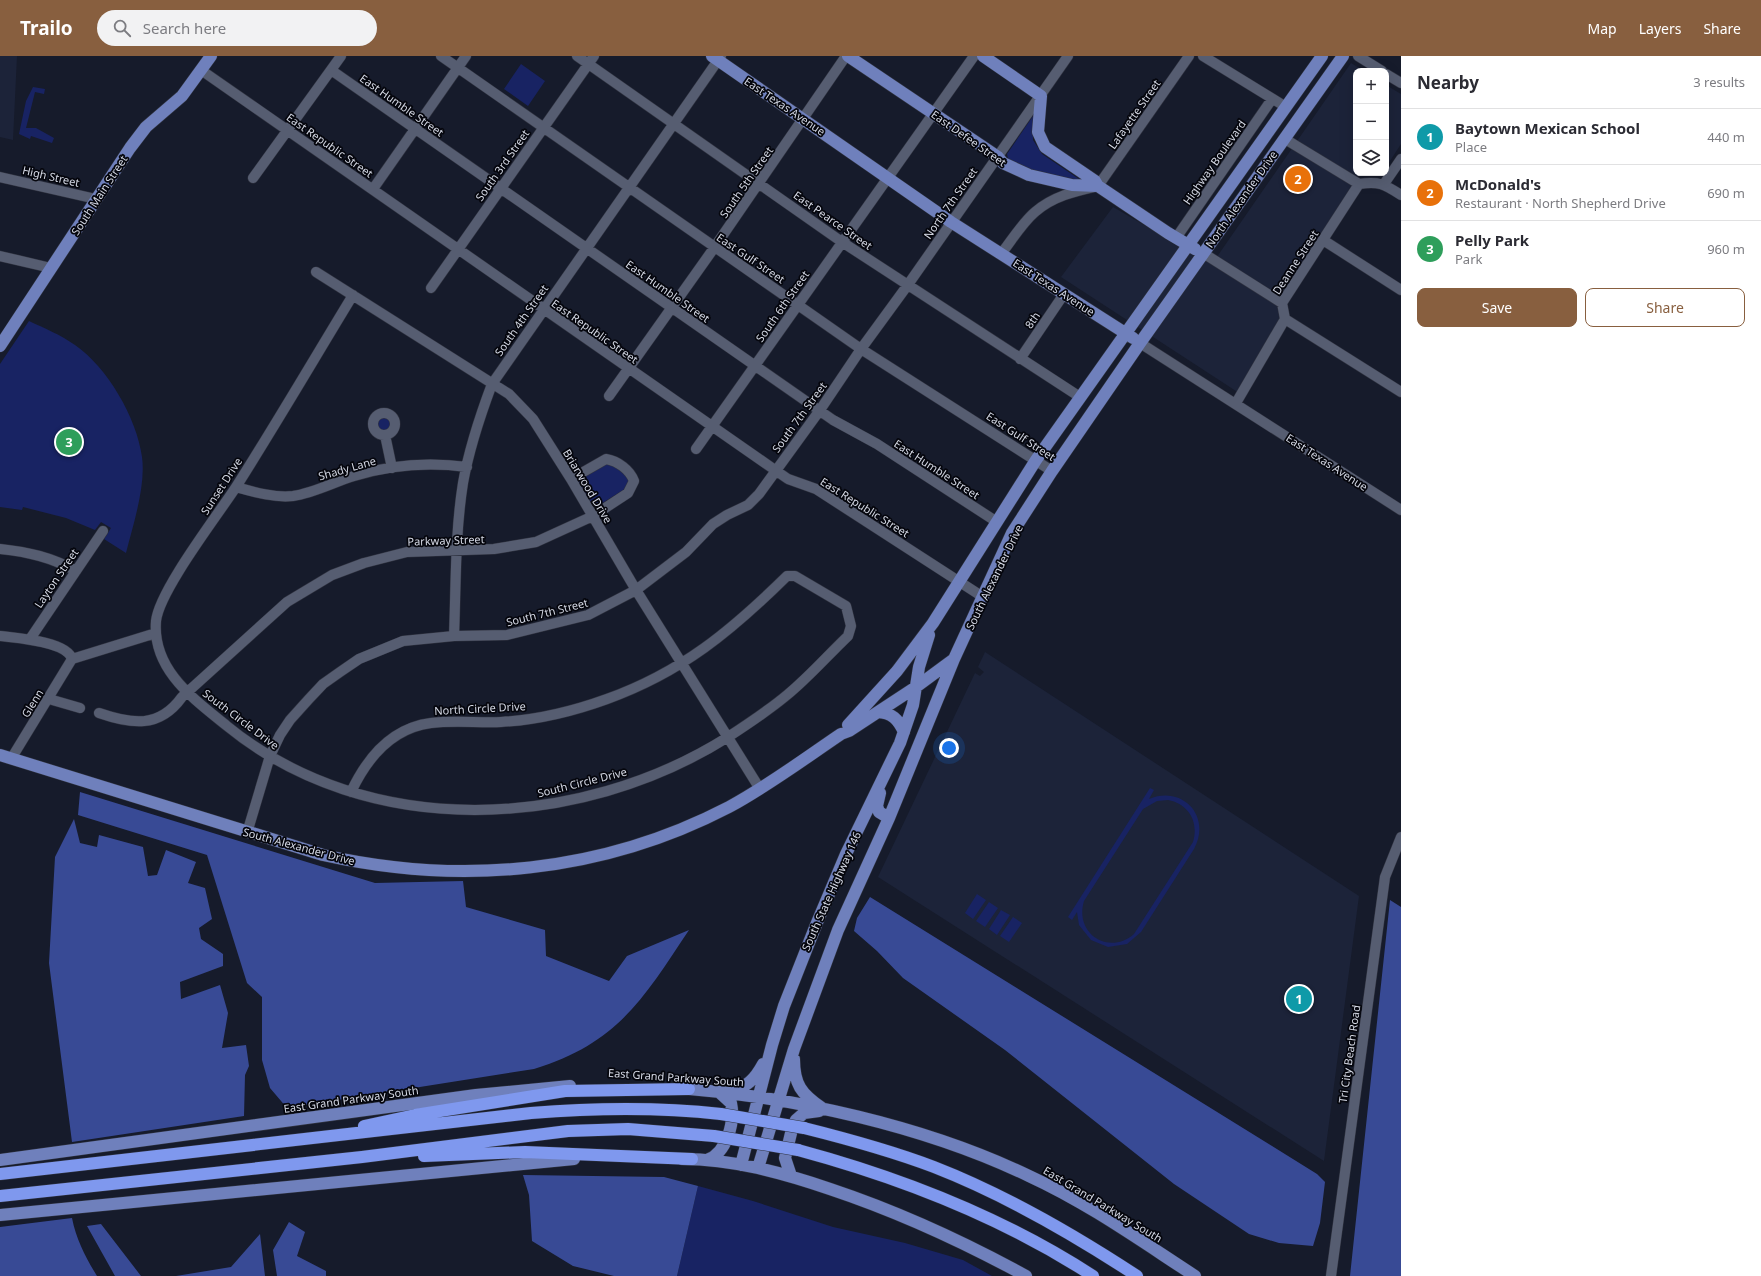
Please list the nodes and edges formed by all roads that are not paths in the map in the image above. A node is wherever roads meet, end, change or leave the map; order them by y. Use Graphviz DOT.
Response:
graph roads {
  1 [pos="211,56"];
  2 [pos="340,56"];
  3 [pos="441,56"];
  4 [pos="466,56"];
  5 [pos="577,56"];
  6 [pos="847,56"];
  7 [pos="974,56"];
  8 [pos="983,56"];
  9 [pos="1068,56"];
  10 [pos="1189,56"];
  11 [pos="1203,56"];
  12 [pos="1322,56"];
  13 [pos="1343,56"];
  14 [pos="1358,56"];
  15 [pos="717,57"];
  16 [pos="591,60"];
  17 [pos="458,68"];
  18 [pos="1377,68"];
  19 [pos="201,70"];
  20 [pos="331,70"];
  21 [pos="1389,76"];
  22 [pos="1401,83"];
  23 [pos="1041,96"];
  24 [pos="1272,99"];
  25 [pos="1286,107"];
  26 [pos="933,113"];
  27 [pos="804,119"];
  28 [pos="673,123"];
  29 [pos="543,127"];
  30 [pos="415,129"];
  31 [pos="288,131"];
  32 [pos="1285,139"];
  33 [pos="998,157"];
  34 [pos="1401,159"];
  35 [pos="0,177"];
  36 [pos="888,177"];
  37 [pos="1236,177"];
  38 [pos="253,178"];
  39 [pos="759,183"];
  40 [pos="1359,184"];
  41 [pos="1384,184"];
  42 [pos="1098,186"];
  43 [pos="629,187"];
  44 [pos="1249,187"];
  45 [pos="501,188"];
  46 [pos="372,189"];
  47 [pos="1401,195"];
  48 [pos="96,199"];
  49 [pos="951,222"];
  50 [pos="1176,238"];
  51 [pos="1323,240"];
  52 [pos="842,242"];
  53 [pos="1188,245"];
  54 [pos="587,248"];
  55 [pos="714,248"];
  56 [pos="458,249"];
  57 [pos="1203,253"];
  58 [pos="1001,254"];
  59 [pos="0,256"];
  60 [pos="52,268"];
  61 [pos="316,272"];
  62 [pos="907,286"];
  63 [pos="431,288"];
  64 [pos="1401,290"];
  65 [pos="1064,294"];
  66 [pos="353,295"];
  67 [pos="1282,303"];
  68 [pos="797,305"];
  69 [pos="542,309"];
  70 [pos="672,309"];
  71 [pos="1285,320"];
  72 [pos="1126,334"];
  73 [pos="1140,343"];
  74 [pos="0,346"];
  75 [pos="861,349"];
  76 [pos="1020,359"];
  77 [pos="755,366"];
  78 [pos="628,369"];
  79 [pos="492,384"];
  80 [pos="1401,392"];
  81 [pos="609,396"];
  82 [pos="1080,397"];
  83 [pos="1236,403"];
  84 [pos="820,410"];
  85 [pos="713,426"];
  86 [pos="385,435"];
  87 [pos="696,449"];
  88 [pos="1036,460"];
  89 [pos="466,467"];
  90 [pos="392,468"];
  91 [pos="775,470"];
  92 [pos="1052,471"];
  93 [pos="571,479"];
  94 [pos="236,487"];
  95 [pos="1401,510"];
  96 [pos="592,516"];
  97 [pos="997,522"];
  98 [pos="103,531"];
  99 [pos="0,549"];
  100 [pos="457,550"];
  101 [pos="76,571"];
  102 [pos="960,582"];
  103 [pos="812,586"];
  104 [pos="636,590"];
  105 [pos="983,597"];
  106 [pos="934,623"];
  107 [pos="156,633"];
  108 [pos="0,636"];
  109 [pos="454,636"];
  110 [pos="30,639"];
  111 [pos="72,659"];
  112 [pos="954,659"];
  113 [pos="683,663"];
  114 [pos="916,687"];
  115 [pos="187,693"];
  116 [pos="49,699"];
  117 [pos="80,708"];
  118 [pos="878,712"];
  119 [pos="98,713"];
  120 [pos="904,732"];
  121 [pos="841,734"];
  122 [pos="727,737"];
  123 [pos="270,756"];
  124 [pos="6,757"];
  125 [pos="884,779"];
  126 [pos="760,789"];
  127 [pos="351,792"];
  128 [pos="889,818"];
  129 [pos="247,833"];
  130 [pos="1401,837"];
  131 [pos="772,1045"];
  132 [pos="794,1050"];
  133 [pos="689,1089"];
  134 [pos="723,1092"];
  135 [pos="759,1097"];
  136 [pos="778,1100"];
  137 [pos="826,1110"];
  138 [pos="327,1137"];
  139 [pos="362,1157"];
  140 [pos="692,1159"];
  141 [pos="0,1160"];
  142 [pos="707,1160"];
  143 [pos="741,1165"];
  144 [pos="758,1168"];
  145 [pos="0,1174"];
  146 [pos="791,1176"];
  147 [pos="0,1196"];
  148 [pos="0,1215"];
  149 [pos="1026,1276"];
  150 [pos="1093,1276"];
  151 [pos="1137,1276"];
  152 [pos="1195,1276"];
  153 [pos="1331,1276"];
  1 -- 19 [label="main road, South Main Street"];
  2 -- 20 [label="street"];
  3 -- 17 [label="street, East Gulf Street"];
  4 -- 17 [label="street"];
  5 -- 16 [label="street, East Pearce Street"];
  6 -- 26 [label="main road, East Defee Street"];
  6 -- 27 [label="street, South 5th Street"];
  7 -- 26 [label="street, South 6th Street"];
  8 -- 23 [label="main road"];
  9 -- 23 [label="street, North 7th Street"];
  10 -- 42 [label="street, Lafayette Street"];
  11 -- 24 [label="street"];
  12 -- 25 [label="main road, North Alexander Drive"];
  13 -- 32 [label="main road, North Alexander Drive"];
  14 -- 18 [label="street"];
  15 -- 27 [label="main road, East Texas Avenue"];
  15 -- 28 [label="street, South 4th Street"];
  16 -- 28 [label="street, East Pearce Street"];
  16 -- 29 [label="street, South 3rd Street"];
  17 -- 29 [label="street, East Gulf Street"];
  17 -- 30 [label="street"];
  19 -- 31 [label="street, East Republic Street"];
  19 -- 48 [label="main road, South Main Street"];
  20 -- 30 [label="street, East Humble Street"];
  20 -- 31 [label="street"];
  21 -- 22 [label="street"];
  23 -- 33 [label="street, North 7th Street"];
  23 -- 42 [label="main road"];
  24 -- 25 [label="street"];
  24 -- 50 [label="street, Highway Boulevard"];
  25 -- 37 [label="main road, North Alexander Drive"];
  26 -- 33 [label="main road, East Defee Street"];
  26 -- 36 [label="street, South 6th Street"];
  27 -- 36 [label="main road, East Texas Avenue"];
  27 -- 39 [label="street, South 5th Street"];
  28 -- 39 [label="street, East Pearce Street"];
  28 -- 43 [label="street, South 4th Street"];
  29 -- 43 [label="street, East Gulf Street"];
  29 -- 45 [label="street, South 3rd Street"];
  30 -- 45 [label="street, East Humble Street"];
  30 -- 46 [label="street"];
  31 -- 38 [label="street"];
  31 -- 46 [label="street, East Republic Street"];
  32 -- 40 [label="street"];
  32 -- 44 [label="main road, North Alexander Drive"];
  33 -- 42 [label="main road, East Defee Street"];
  33 -- 49 [label="street, North 7th Street"];
  34 -- 41 [label="street"];
  35 -- 48 [label="street, High Street"];
  36 -- 49 [label="main road, East Texas Avenue"];
  36 -- 52 [label="street, South 6th Street"];
  37 -- 44 [label="main road"];
  37 -- 53 [label="main road, North Alexander Drive"];
  39 -- 52 [label="street, East Pearce Street"];
  39 -- 55 [label="street, South 5th Street"];
  40 -- 41 [label="street"];
  40 -- 51 [label="street, Deanne Street"];
  41 -- 47 [label="street"];
  42 -- 50 [label="main road"];
  42 -- 58 [label="street"];
  43 -- 54 [label="street, South 4th Street"];
  43 -- 55 [label="street, East Gulf Street"];
  44 -- 57 [label="main road, North Alexander Drive"];
  45 -- 54 [label="street, East Humble Street"];
  45 -- 56 [label="street, South 3rd Street"];
  46 -- 56 [label="street, East Republic Street"];
  48 -- 60 [label="main road, South Main Street"];
  49 -- 58 [label="main road, East Texas Avenue"];
  49 -- 62 [label="street, North 7th Street"];
  50 -- 53 [label="main road"];
  51 -- 64 [label="street"];
  51 -- 67 [label="street, Deanne Street"];
  52 -- 62 [label="street, East Pearce Street"];
  52 -- 68 [label="street, South 6th Street"];
  53 -- 57 [label="main road"];
  53 -- 72 [label="main road, North Alexander Drive"];
  54 -- 69 [label="street, South 4th Street"];
  54 -- 70 [label="street, East Humble Street"];
  55 -- 68 [label="street, East Gulf Street"];
  55 -- 70 [label="street, South 5th Street"];
  56 -- 63 [label="street, South 3rd Street"];
  56 -- 69 [label="street, East Republic Street"];
  57 -- 67 [label="street"];
  57 -- 73 [label="main road, North Alexander Drive"];
  58 -- 65 [label="main road, East Texas Avenue"];
  59 -- 60 [label="street"];
  60 -- 74 [label="main road, South Main Street"];
  61 -- 66 [label="street, Briarwood Drive"];
  62 -- 75 [label="street, South 7th Street"];
  62 -- 76 [label="street, East Pearce Street"];
  65 -- 72 [label="main road, East Texas Avenue"];
  65 -- 76 [label="street, 8th"];
  66 -- 79 [label="street, Briarwood Drive"];
  66 -- 94 [label="street, Sunset Drive"];
  67 -- 71 [label="street, Deanne Street"];
  68 -- 75 [label="street, East Gulf Street"];
  68 -- 77 [label="street, South 6th Street"];
  69 -- 78 [label="street, East Republic Street"];
  69 -- 79 [label="street, South 4th Street"];
  70 -- 77 [label="street, East Humble Street"];
  70 -- 78 [label="street, South 5th Street"];
  71 -- 80 [label="street"];
  71 -- 83 [label="street"];
  72 -- 73 [label="main road, East Texas Avenue"];
  72 -- 82 [label="main road, South Alexander Drive"];
  73 -- 83 [label="street, East Texas Avenue"];
  73 -- 92 [label="main road, South Alexander Drive"];
  75 -- 84 [label="street, South 7th Street"];
  75 -- 88 [label="street, East Gulf Street"];
  76 -- 82 [label="street, East Pearce Street"];
  77 -- 84 [label="street, East Humble Street"];
  77 -- 85 [label="street, South 6th Street"];
  78 -- 81 [label="street, South 5th Street"];
  78 -- 85 [label="street, East Republic Street"];
  79 -- 89 [label="street, South 4th Street"];
  79 -- 93 [label="street, Briarwood Drive"];
  82 -- 88 [label="main road, South Alexander Drive"];
  83 -- 95 [label="street, East Texas Avenue"];
  84 -- 91 [label="street, South 7th Street"];
  84 -- 97 [label="street, East Humble Street"];
  85 -- 87 [label="street, South 6th Street"];
  85 -- 91 [label="street, East Republic Street"];
  86 -- 90 [label="street"];
  88 -- 92 [label="street, East Gulf Street"];
  88 -- 97 [label="main road, South Alexander Drive"];
  89 -- 90 [label="street, Shady Lane"];
  89 -- 100 [label="street, South 4th Street"];
  90 -- 94 [label="street, Shady Lane"];
  91 -- 102 [label="street, East Republic Street"];
  91 -- 104 [label="street, South 7th Street"];
  92 -- 105 [label="main road, South Alexander Drive"];
  93 -- 96 [label="street, Briarwood Drive"];
  93 -- 96 [label="street, Parkway Street"];
  94 -- 107 [label="street, Sunset Drive"];
  96 -- 100 [label="street, Parkway Street"];
  96 -- 104 [label="street, Briarwood Drive"];
  97 -- 102 [label="main road, South Alexander Drive"];
  98 -- 101 [label="street, Layton Street"];
  99 -- 101 [label="street"];
  100 -- 109 [label="street, South 4th Street"];
  100 -- 115 [label="street, Parkway Street"];
  101 -- 110 [label="street, Layton Street"];
  102 -- 105 [label="street, East Republic Street"];
  102 -- 106 [label="main road, South Alexander Drive"];
  103 -- 113 [label="street, North Circle Drive"];
  103 -- 122 [label="street, South Circle Drive"];
  104 -- 109 [label="street, South 7th Street"];
  104 -- 113 [label="street, Briarwood Drive"];
  105 -- 112 [label="main road, South Alexander Drive"];
  106 -- 114 [label="main road, South State Highway 146"];
  106 -- 121 [label="main road, South Alexander Drive"];
  107 -- 111 [label="street"];
  107 -- 115 [label="street, Sunset Drive"];
  108 -- 110 [label="street"];
  109 -- 123 [label="street, South 7th Street"];
  110 -- 111 [label="street"];
  111 -- 116 [label="street, Glenn"];
  112 -- 114 [label="main road, South Alexander Drive"];
  112 -- 128 [label="main road, South State Highway 146"];
  113 -- 122 [label="street, Briarwood Drive"];
  113 -- 127 [label="street, North Circle Drive"];
  114 -- 118 [label="main road, South Alexander Drive"];
  114 -- 120 [label="main road, South State Highway 146"];
  115 -- 119 [label="street, Parkway Street"];
  115 -- 123 [label="street, South Circle Drive"];
  116 -- 117 [label="street"];
  116 -- 124 [label="street, Glenn"];
  118 -- 120 [label="main road"];
  118 -- 121 [label="main road, South Alexander Drive"];
  120 -- 125 [label="main road, South State Highway 146"];
  121 -- 126 [label="main road, South Alexander Drive"];
  122 -- 126 [label="street, Briarwood Drive"];
  122 -- 127 [label="street, South Circle Drive"];
  123 -- 127 [label="street, South Circle Drive"];
  123 -- 129 [label="street, South 7th Street"];
  124 -- 129 [label="main road, South Alexander Drive"];
  125 -- 128 [label="main road"];
  125 -- 131 [label="main road, South State Highway 146"];
  126 -- 129 [label="main road, South Alexander Drive"];
  128 -- 132 [label="main road, South State Highway 146"];
  130 -- 153 [label="street, Tri City Beach Road"];
  131 -- 134 [label="main road"];
  131 -- 135 [label="main road, South State Highway 146"];
  132 -- 136 [label="main road, South State Highway 146"];
  132 -- 137 [label="main road"];
  133 -- 134 [label="main road, East Grand Parkway South"];
  133 -- 138 [label="highway"];
  133 -- 141 [label="main road, East Grand Parkway South"];
  134 -- 135 [label="main road, East Grand Parkway South"];
  134 -- 142 [label="main road"];
  135 -- 136 [label="main road, East Grand Parkway South"];
  135 -- 143 [label="main road, South State Highway 146"];
  136 -- 137 [label="main road, East Grand Parkway South"];
  136 -- 144 [label="main road, South State Highway 146"];
  137 -- 146 [label="main road"];
  137 -- 152 [label="main road, East Grand Parkway South"];
  138 -- 145 [label="highway"];
  138 -- 151 [label="highway, bridge"];
  139 -- 140 [label="highway"];
  139 -- 147 [label="highway"];
  139 -- 150 [label="highway, bridge"];
  140 -- 142 [label="main road"];
  140 -- 148 [label="main road"];
  142 -- 143 [label="main road"];
  143 -- 144 [label="main road"];
  144 -- 146 [label="main road"];
  146 -- 149 [label="main road"];
}
